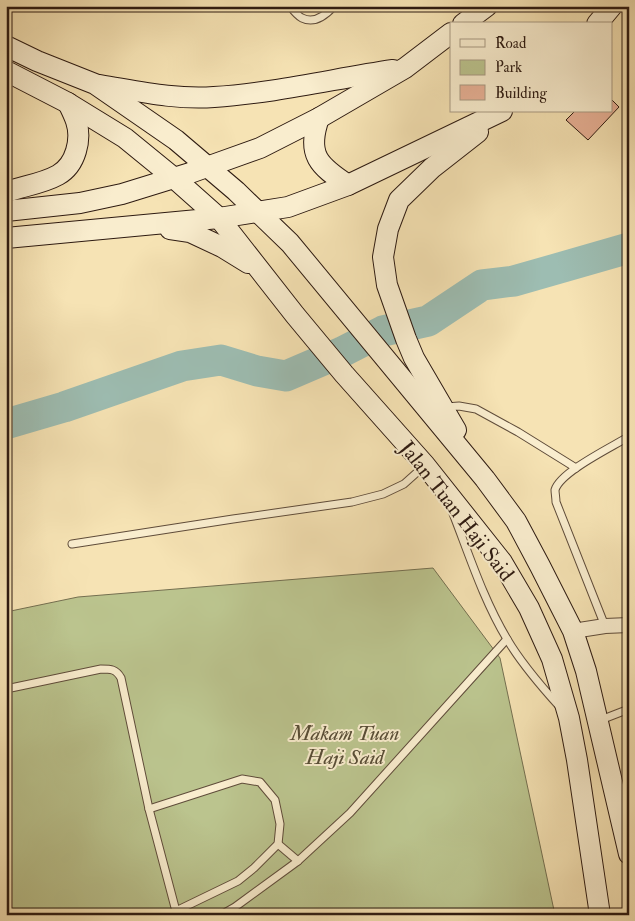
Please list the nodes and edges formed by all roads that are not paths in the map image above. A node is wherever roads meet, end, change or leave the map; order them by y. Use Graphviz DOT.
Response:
graph roads {
  1 [pos="290,6"];
  2 [pos="334,6"];
  3 [pos="486,6"];
  4 [pos="612,6"];
  5 [pos="466,22"];
  6 [pos="599,22"];
  7 [pos="450,34"];
  8 [pos="6,46"];
  9 [pos="404,68"];
  10 [pos="21,72"];
  11 [pos="96,84"];
  12 [pos="68,103"];
  13 [pos="501,112"];
  14 [pos="502,112"];
  15 [pos="319,118"];
  16 [pos="190,172"];
  17 [pos="348,185"];
  18 [pos="6,192"];
  19 [pos="6,211"];
  20 [pos="259,212"];
  21 [pos="219,218"];
  22 [pos="149,226"];
  23 [pos="6,238"];
  24 [pos="260,270"];
  25 [pos="443,407"];
  26 [pos="628,438"];
  27 [pos="425,465"];
  28 [pos="576,468"];
  29 [pos="485,480"];
  30 [pos="442,486"];
  31 [pos="72,544"];
  32 [pos="629,625"];
  33 [pos="604,626"];
  34 [pos="573,631"];
  35 [pos="507,639"];
  36 [pos="6,689"];
  37 [pos="629,709"];
  38 [pos="569,718"];
  39 [pos="598,721"];
  40 [pos="149,809"];
  41 [pos="278,844"];
  42 [pos="629,854"];
  43 [pos="298,861"];
  44 [pos="176,913"];
  45 [pos="221,915"];
  46 [pos="600,915"];
  1 -- 2 [label="lane"];
  3 -- 5 [label="main road"];
  4 -- 6 [label="main road"];
  7 -- 9 [label="main road"];
  8 -- 10 [label="main road"];
  9 -- 11 [label="main road"];
  9 -- 15 [label="main road"];
  10 -- 11 [label="main road"];
  10 -- 12 [label="main road"];
  11 -- 16 [label="main road"];
  12 -- 16 [label="main road"];
  12 -- 18 [label="main road"];
  13 -- 17 [label="main road"];
  14 -- 25 [label="main road"];
  15 -- 16 [label="main road"];
  15 -- 17 [label="main road"];
  16 -- 19 [label="main road"];
  16 -- 20 [label="main road, Jalan Tuan Haji Said"];
  16 -- 21 [label="main road, Jalan Tuan Haji Said"];
  17 -- 20 [label="main road"];
  20 -- 21 [label="main road"];
  20 -- 29 [label="main road, Jalan Tuan Haji Said"];
  21 -- 22 [label="main road"];
  21 -- 24 [label="main road, Jalan Tuan Haji Said"];
  22 -- 23 [label="main road"];
  22 -- 24 [label="main road"];
  24 -- 27 [label="main road, Jalan Tuan Haji Said"];
  25 -- 28 [label="lane"];
  25 -- 29 [label="main road"];
  26 -- 28 [label="lane"];
  27 -- 30 [label="main road, Jalan Tuan Haji Said"];
  27 -- 31 [label="lane"];
  28 -- 33 [label="lane"];
  29 -- 34 [label="main road, Jalan Tuan Haji Said"];
  30 -- 35 [label="lane"];
  30 -- 38 [label="main road, Jalan Tuan Haji Said"];
  32 -- 33 [label="street"];
  33 -- 34 [label="street"];
  34 -- 39 [label="main road, Jalan Tuan Haji Said"];
  35 -- 38 [label="lane"];
  35 -- 43 [label="lane"];
  36 -- 40 [label="lane"];
  37 -- 39 [label="lane"];
  38 -- 46 [label="main road, Jalan Tuan Haji Said"];
  39 -- 42 [label="main road, Jalan Tuan Haji Said"];
  40 -- 41 [label="lane"];
  40 -- 44 [label="lane"];
  41 -- 43 [label="lane"];
  41 -- 44 [label="lane"];
  43 -- 45 [label="lane"];
}
